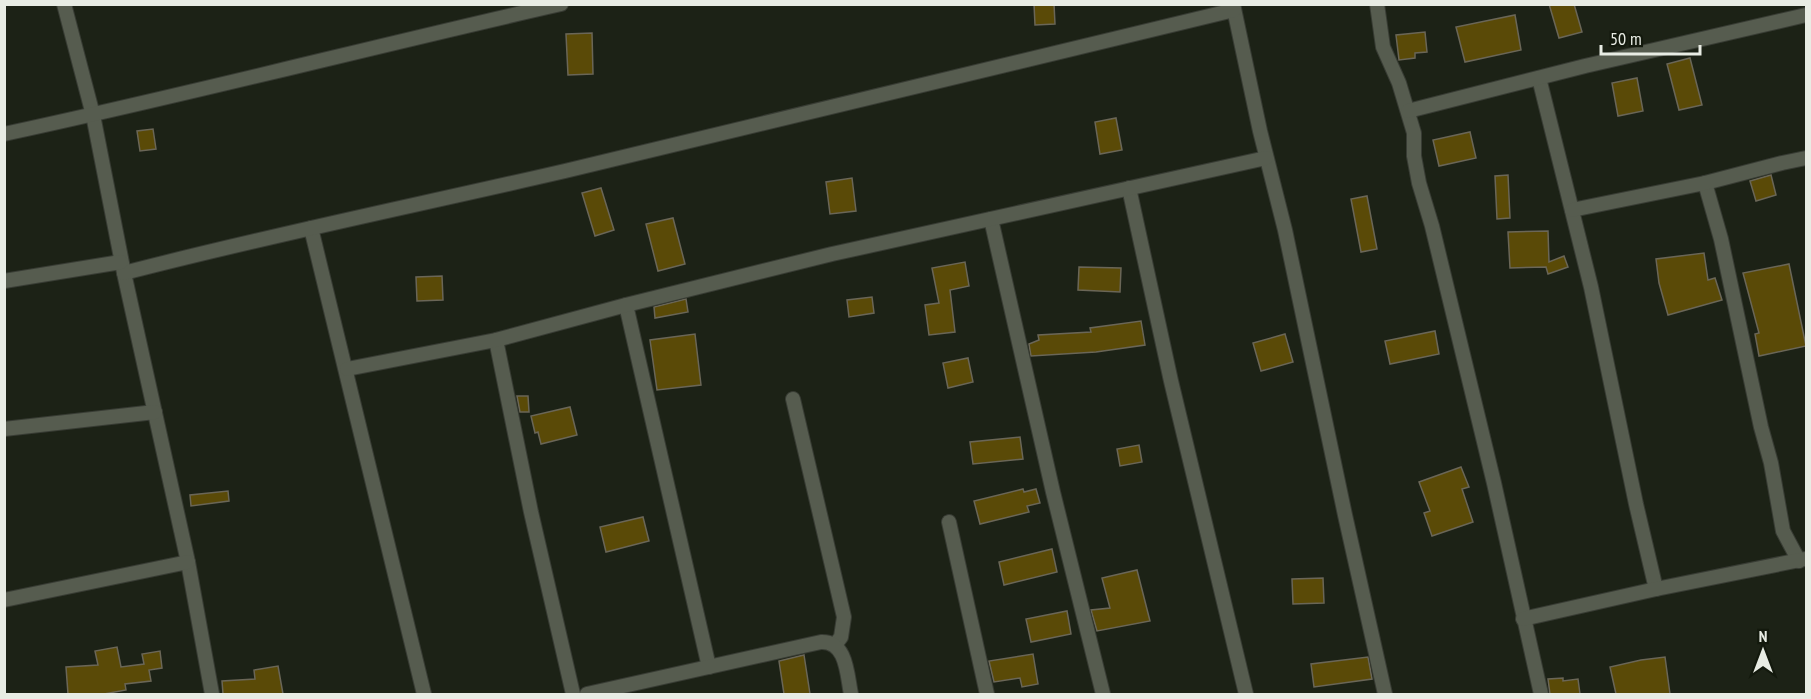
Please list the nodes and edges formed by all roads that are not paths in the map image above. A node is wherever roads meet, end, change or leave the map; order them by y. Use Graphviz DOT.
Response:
graph roads {
  1 [pos="64,4"];
  2 [pos="561,4"];
  3 [pos="1377,4"];
  4 [pos="1234,7"];
  5 [pos="1806,15"];
  6 [pos="1539,78"];
  7 [pos="1408,111"];
  8 [pos="93,115"];
  9 [pos="4,134"];
  10 [pos="1266,158"];
  11 [pos="1806,158"];
  12 [pos="1705,183"];
  13 [pos="1129,188"];
  14 [pos="1572,210"];
  15 [pos="991,219"];
  16 [pos="311,228"];
  17 [pos="122,268"];
  18 [pos="4,281"];
  19 [pos="626,305"];
  20 [pos="496,340"];
  21 [pos="347,369"];
  22 [pos="793,399"];
  23 [pos="155,412"];
  24 [pos="4,429"];
  25 [pos="949,522"];
  26 [pos="1803,560"];
  27 [pos="189,562"];
  28 [pos="1656,589"];
  29 [pos="4,600"];
  30 [pos="1523,619"];
  31 [pos="835,645"];
  32 [pos="709,667"];
  33 [pos="212,694"];
  34 [pos="424,694"];
  35 [pos="573,694"];
  36 [pos="587,694"];
  37 [pos="851,694"];
  38 [pos="987,694"];
  39 [pos="1103,694"];
  40 [pos="1246,694"];
  41 [pos="1385,694"];
  42 [pos="1541,694"];
  1 -- 8 [label="street"];
  2 -- 8 [label="street"];
  3 -- 7 [label="street"];
  4 -- 10 [label="street"];
  4 -- 16 [label="street"];
  5 -- 6 [label="street"];
  6 -- 7 [label="street"];
  6 -- 14 [label="street"];
  7 -- 30 [label="street"];
  8 -- 9 [label="street"];
  8 -- 17 [label="street"];
  10 -- 13 [label="street"];
  10 -- 41 [label="street"];
  11 -- 12 [label="street"];
  12 -- 14 [label="street"];
  12 -- 26 [label="street"];
  13 -- 15 [label="street"];
  13 -- 40 [label="street"];
  14 -- 28 [label="street"];
  15 -- 19 [label="street"];
  15 -- 39 [label="street"];
  16 -- 17 [label="street"];
  16 -- 21 [label="street"];
  17 -- 18 [label="street"];
  17 -- 23 [label="street"];
  19 -- 20 [label="street"];
  19 -- 32 [label="street"];
  20 -- 21 [label="street"];
  20 -- 35 [label="street"];
  21 -- 34 [label="street"];
  22 -- 31 [label="street"];
  23 -- 24 [label="street"];
  23 -- 27 [label="street"];
  25 -- 38 [label="street"];
  26 -- 28 [label="street"];
  27 -- 29 [label="street"];
  27 -- 33 [label="street"];
  28 -- 30 [label="street"];
  30 -- 42 [label="street"];
  31 -- 32 [label="street"];
  31 -- 37 [label="street"];
  32 -- 36 [label="street"];
}
